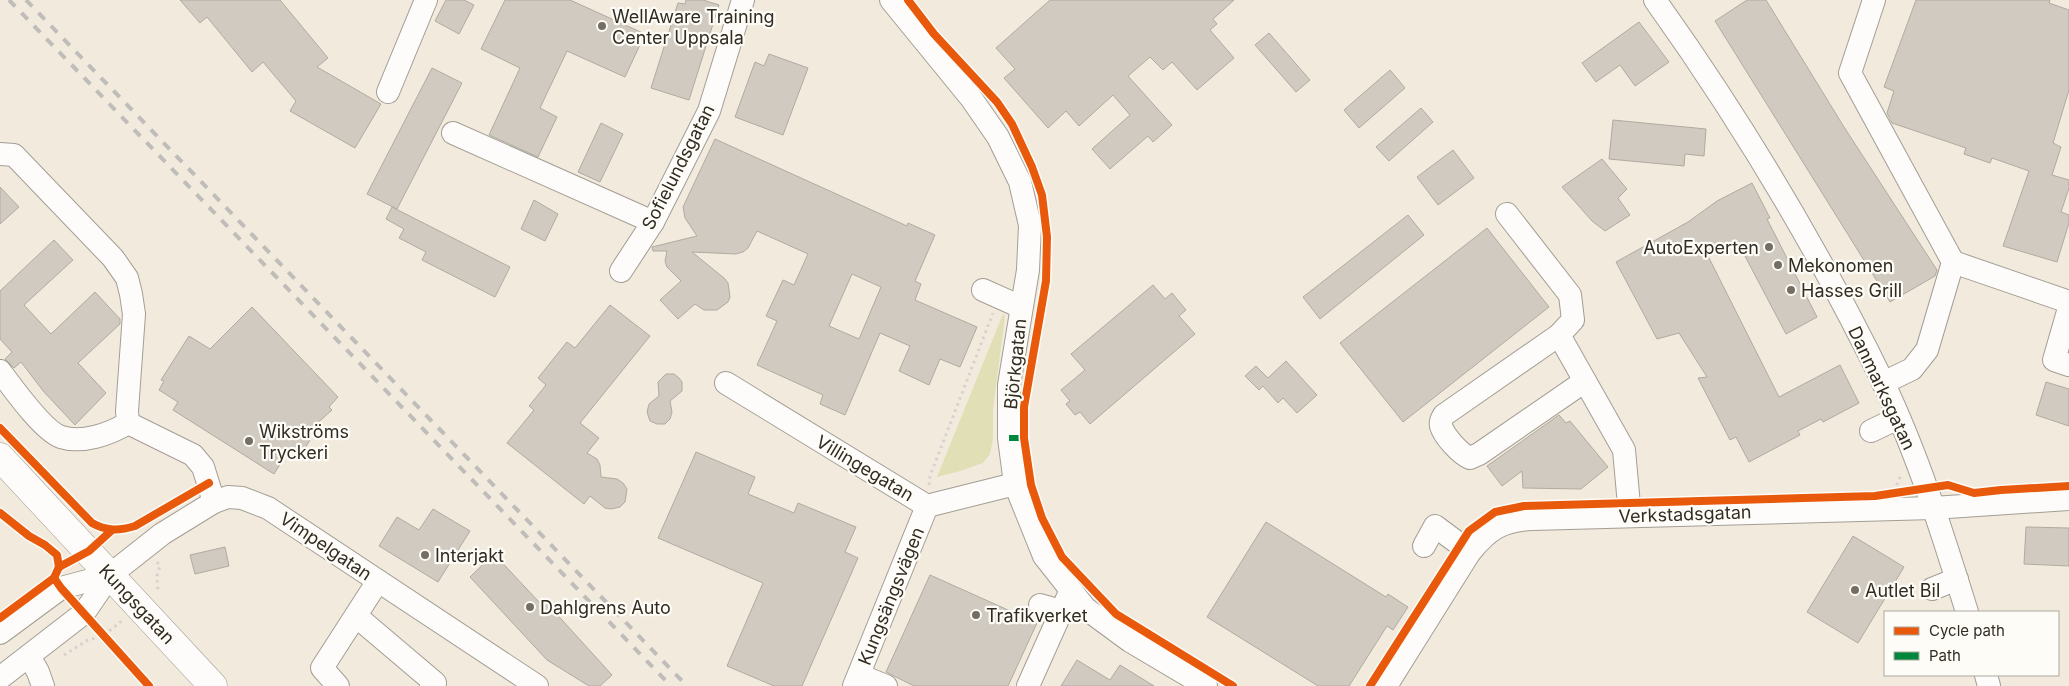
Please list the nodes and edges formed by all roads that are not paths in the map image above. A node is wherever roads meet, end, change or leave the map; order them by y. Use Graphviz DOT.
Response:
graph roads {
  1 [pos="426,0"];
  2 [pos="743,0"];
  3 [pos="891,0"];
  4 [pos="1655,0"];
  5 [pos="1874,0"];
  6 [pos="388,92"];
  7 [pos="453,133"];
  8 [pos="0,154"];
  9 [pos="1507,214"];
  10 [pos="653,222"];
  11 [pos="1953,262"];
  12 [pos="620,271"];
  13 [pos="991,293"];
  14 [pos="2069,302"];
  15 [pos="1022,307"];
  16 [pos="2069,308"];
  17 [pos="1559,335"];
  18 [pos="2069,365"];
  19 [pos="0,371"];
  20 [pos="1585,381"];
  21 [pos="726,383"];
  22 [pos="1883,383"];
  23 [pos="1898,418"];
  24 [pos="128,423"];
  25 [pos="1871,431"];
  26 [pos="0,457"];
  27 [pos="1015,484"];
  28 [pos="1930,498"];
  29 [pos="2069,499"];
  30 [pos="214,502"];
  31 [pos="927,506"];
  32 [pos="1630,516"];
  33 [pos="1424,546"];
  34 [pos="1470,552"];
  35 [pos="110,575"];
  36 [pos="1957,579"];
  37 [pos="378,581"];
  38 [pos="1932,589"];
  39 [pos="1057,602"];
  40 [pos="1967,611"];
  41 [pos="356,616"];
  42 [pos="0,633"];
  43 [pos="36,671"];
  44 [pos="0,678"];
  45 [pos="856,680"];
  46 [pos="213,686"];
  47 [pos="338,686"];
  48 [pos="432,686"];
  49 [pos="537,686"];
  50 [pos="886,686"];
  51 [pos="1028,686"];
  52 [pos="1206,686"];
  53 [pos="1386,686"];
  1 -- 6 [label="street"];
  2 -- 10 [label="street, Sofielundsgatan"];
  3 -- 15 [label="street, Björkgatan"];
  4 -- 22 [label="street, Danmarksgatan"];
  5 -- 11 [label="street"];
  7 -- 10 [label="street"];
  8 -- 24 [label="street"];
  9 -- 17 [label="street"];
  10 -- 12 [label="street, Sofielundsgatan"];
  11 -- 14 [label="street"];
  11 -- 22 [label="street"];
  13 -- 15 [label="street"];
  15 -- 27 [label="street, Björkgatan"];
  16 -- 18 [label="street"];
  17 -- 20 [label="street"];
  17 -- 20 [label="street"];
  19 -- 24 [label="street"];
  20 -- 32 [label="street"];
  21 -- 31 [label="street, Villingegatan"];
  22 -- 23 [label="street, Danmarksgatan"];
  23 -- 25 [label="street"];
  23 -- 28 [label="street, Danmarksgatan"];
  24 -- 30 [label="street"];
  26 -- 35 [label="main road, Kungsgatan"];
  27 -- 31 [label="street, Villingegatan"];
  27 -- 39 [label="street, Björkgatan"];
  28 -- 29 [label="street, Verkstadsgatan"];
  28 -- 32 [label="street, Verkstadsgatan"];
  28 -- 36 [label="street, Danmarksgatan"];
  30 -- 35 [label="street, Vimpelgatan"];
  30 -- 37 [label="street, Vimpelgatan"];
  31 -- 45 [label="street, Kungsängsvägen"];
  32 -- 34 [label="street, Verkstadsgatan"];
  33 -- 34 [label="street"];
  34 -- 53 [label="street, Verkstadsgatan"];
  35 -- 42 [label="street"];
  35 -- 43 [label="street"];
  35 -- 46 [label="main road, Kungsgatan"];
  36 -- 38 [label="street"];
  36 -- 40 [label="street, Danmarksgatan"];
  37 -- 41 [label="street"];
  37 -- 49 [label="street, Vimpelgatan"];
  39 -- 51 [label="street"];
  39 -- 52 [label="street, Björkgatan"];
  41 -- 47 [label="street"];
  41 -- 48 [label="street"];
  43 -- 44 [label="street"];
  45 -- 50 [label="street"];
}
